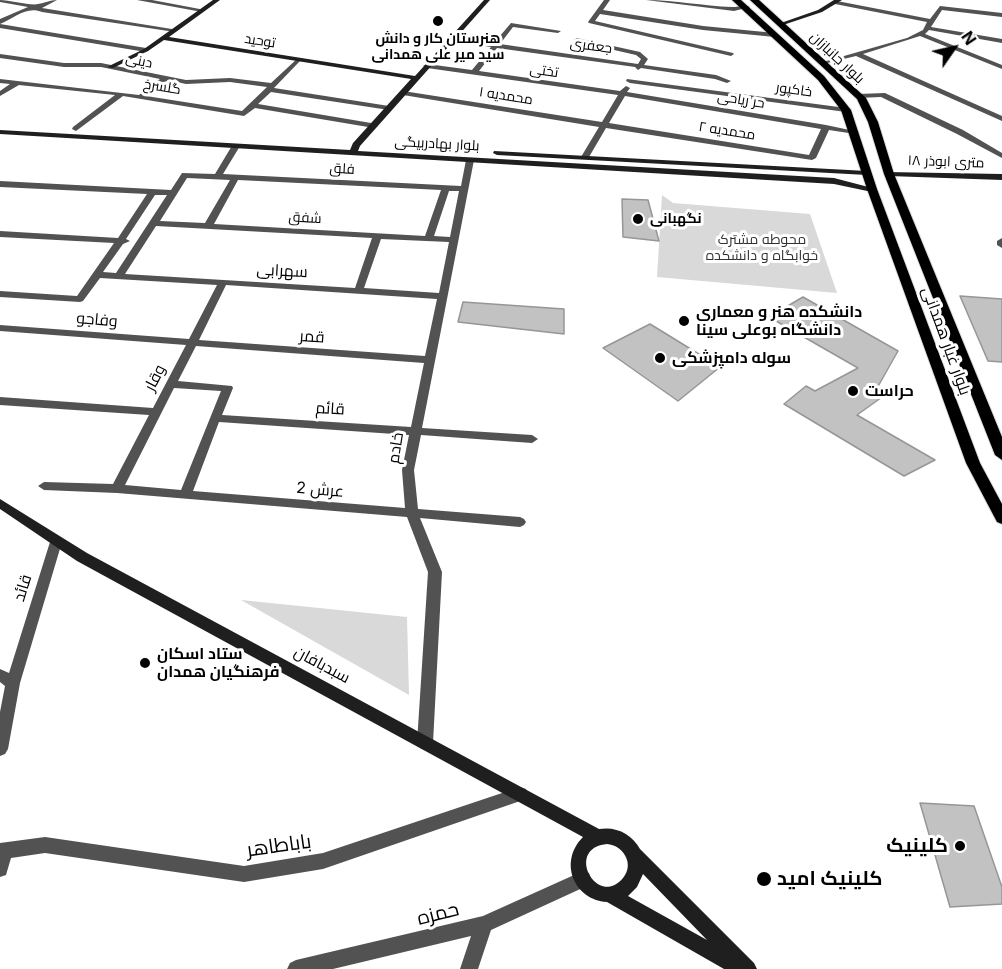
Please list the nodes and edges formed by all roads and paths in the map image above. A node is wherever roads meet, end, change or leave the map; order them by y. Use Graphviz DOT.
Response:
graph roads {
  1 [pos="0,0"];
  2 [pos="54,0"];
  3 [pos="140,0"];
  4 [pos="217,0"];
  5 [pos="487,0"];
  6 [pos="607,0"];
  7 [pos="650,0"];
  8 [pos="736,0"];
  9 [pos="754,0"];
  10 [pos="838,1"];
  11 [pos="36,7"];
  12 [pos="747,8"];
  13 [pos="202,10"];
  14 [pos="600,12"];
  15 [pos="1002,15"];
  16 [pos="932,21"];
  17 [pos="0,24"];
  18 [pos="781,24"];
  19 [pos="703,28"];
  20 [pos="927,28"];
  21 [pos="175,30"];
  22 [pos="558,31"];
  23 [pos="697,33"];
  24 [pos="920,34"];
  25 [pos="775,35"];
  26 [pos="164,38"];
  27 [pos="690,38"];
  28 [pos="452,39"];
  29 [pos="577,40"];
  30 [pos="1002,41"];
  31 [pos="683,43"];
  32 [pos="495,45"];
  33 [pos="146,50"];
  34 [pos="731,54"];
  35 [pos="856,54"];
  36 [pos="0,56"];
  37 [pos="298,60"];
  38 [pos="825,63"];
  39 [pos="639,65"];
  40 [pos="427,66"];
  41 [pos="1002,67"];
  42 [pos="111,68"];
  43 [pos="474,73"];
  44 [pos="416,78"];
  45 [pos="165,79"];
  46 [pos="0,81"];
  47 [pos="630,81"];
  48 [pos="727,81"];
  49 [pos="17,83"];
  50 [pos="271,87"];
  51 [pos="403,93"];
  52 [pos="0,94"];
  53 [pos="122,94"];
  54 [pos="623,94"];
  55 [pos="858,96"];
  56 [pos="140,98"];
  57 [pos="252,105"];
  58 [pos="389,108"];
  59 [pos="846,110"];
  60 [pos="1002,119"];
  61 [pos="0,124"];
  62 [pos="374,126"];
  63 [pos="604,126"];
  64 [pos="826,127"];
  65 [pos="76,129"];
  66 [pos="0,132"];
  67 [pos="855,132"];
  68 [pos="236,146"];
  69 [pos="355,149"];
  70 [pos="1002,156"];
  71 [pos="585,157"];
  72 [pos="470,160"];
  73 [pos="867,173"];
  74 [pos="218,176"];
  75 [pos="236,177"];
  76 [pos="1002,177"];
  77 [pos="891,178"];
  78 [pos="0,184"];
  79 [pos="446,188"];
  80 [pos="465,189"];
  81 [pos="872,189"];
  82 [pos="153,192"];
  83 [pos="173,193"];
  84 [pos="154,223"];
  85 [pos="208,226"];
  86 [pos="0,234"];
  87 [pos="378,235"];
  88 [pos="429,238"];
  89 [pos="454,240"];
  90 [pos="119,241"];
  91 [pos="141,242"];
  92 [pos="97,275"];
  93 [pos="119,276"];
  94 [pos="223,282"];
  95 [pos="359,290"];
  96 [pos="0,294"];
  97 [pos="443,296"];
  98 [pos="0,328"];
  99 [pos="192,343"];
  100 [pos="430,360"];
  101 [pos="171,384"];
  102 [pos="0,401"];
  103 [pos="156,412"];
  104 [pos="215,418"];
  105 [pos="415,430"];
  106 [pos="532,439"];
  107 [pos="1002,455"];
  108 [pos="44,486"];
  109 [pos="117,489"];
  110 [pos="185,495"];
  111 [pos="0,503"];
  112 [pos="412,514"];
  113 [pos="1002,518"];
  114 [pos="520,522"];
  115 [pos="56,542"];
  116 [pos="0,675"];
  117 [pos="13,683"];
  118 [pos="425,743"];
  119 [pos="0,749"];
  120 [pos="520,794"];
  121 [pos="598,837"];
  122 [pos="2,851"];
  123 [pos="633,853"];
  124 [pos="0,869"];
  125 [pos="583,879"];
  126 [pos="609,894"];
  127 [pos="484,924"];
  128 [pos="355,962"];
  129 [pos="296,969"];
  130 [pos="469,969"];
  131 [pos="742,969"];
  132 [pos="748,969"];
  1 -- 11 [label="street"];
  2 -- 11 [label="street"];
  3 -- 13 [label="street"];
  4 -- 13 [label="street"];
  5 -- 28 [label="street"];
  6 -- 14 [label="street"];
  7 -- 12 [label="street"];
  8 -- 12 [label="main road, بلوار جانبازان"];
  9 -- 18 [label="main road, بلوار جانبازان"];
  10 -- 16 [label="street"];
  10 -- 18 [label="street"];
  11 -- 17 [label="street"];
  11 -- 21 [label="street"];
  12 -- 25 [label="main road, بلوار جانبازان"];
  13 -- 21 [label="street"];
  14 -- 19 [label="street"];
  14 -- 31 [label="street"];
  15 -- 16 [label="street"];
  16 -- 20 [label="street"];
  17 -- 33 [label="street"];
  18 -- 38 [label="main road, بلوار جانبازان"];
  19 -- 23 [label="street"];
  19 -- 25 [label="street"];
  20 -- 24 [label="street"];
  20 -- 30 [label="street"];
  21 -- 26 [label="street"];
  22 -- 32 [label="street"];
  24 -- 35 [label="street"];
  24 -- 41 [label="street"];
  25 -- 59 [label="main road, بلوار جانبازان"];
  26 -- 33 [label="street"];
  26 -- 37 [label="street, توحید"];
  27 -- 31 [label="street"];
  28 -- 32 [label="street, جعفری"];
  28 -- 40 [label="street"];
  29 -- 39 [label="street"];
  31 -- 34 [label="street"];
  32 -- 39 [label="street, جعفری"];
  32 -- 43 [label="street"];
  33 -- 42 [label="street"];
  35 -- 38 [label="street"];
  35 -- 60 [label="street"];
  36 -- 42 [label="street, دینی"];
  37 -- 44 [label="street, توحید"];
  37 -- 50 [label="street"];
  38 -- 55 [label="main road, بلوار جانبازان"];
  39 -- 47 [label="street"];
  39 -- 48 [label="street, جعفری"];
  40 -- 43 [label="street, تختی"];
  40 -- 44 [label="street"];
  42 -- 45 [label="street, دینی"];
  43 -- 54 [label="street, تختی"];
  44 -- 51 [label="street"];
  45 -- 50 [label="street, دینی"];
  45 -- 56 [label="street"];
  46 -- 49 [label="street, گلسرخ"];
  47 -- 54 [label="street"];
  47 -- 59 [label="street, خاکپور"];
  49 -- 52 [label="street"];
  49 -- 53 [label="street, گلسرخ"];
  50 -- 57 [label="street"];
  50 -- 58 [label="street, دینی"];
  51 -- 58 [label="street"];
  51 -- 63 [label="street, محمدیه ۱"];
  53 -- 56 [label="street, گلسرخ"];
  53 -- 65 [label="street"];
  54 -- 63 [label="street"];
  54 -- 64 [label="street, حر ریاحی"];
  55 -- 70 [label="street"];
  55 -- 77 [label="main road, بلوار جانبازان"];
  56 -- 57 [label="street, گلسرخ"];
  57 -- 62 [label="street"];
  58 -- 62 [label="street"];
  59 -- 67 [label="main road, بلوار جانبازان"];
  61 -- 65 [label="street, بلوار بهادربیگی"];
  62 -- 69 [label="street"];
  63 -- 64 [label="street, محمدیه ۲"];
  63 -- 71 [label="street"];
  64 -- 67 [label="street, حر ریاحی"];
  65 -- 69 [label="street, بلوار بهادربیگی"];
  66 -- 68 [label="street, بلوار بهادربیگی"];
  67 -- 73 [label="main road, بلوار جانبازان"];
  68 -- 69 [label="street, بلوار بهادربیگی"];
  68 -- 74 [label="street"];
  69 -- 71 [label="street, بلوار بهادربیگی"];
  69 -- 72 [label="street, بلوار بهادربیگی"];
  71 -- 73 [label="street, بلوار بهادربیگی"];
  72 -- 80 [label="street, خادم"];
  72 -- 81 [label="street, بلوار بهادربیگی"];
  73 -- 81 [label="main road, بلوار غبار همدانی"];
  74 -- 75 [label="street, فلق"];
  74 -- 83 [label="street, فلق"];
  75 -- 79 [label="street, فلق"];
  75 -- 85 [label="street"];
  76 -- 77 [label="street, ۱۸ متری ابوذر"];
  77 -- 107 [label="main road, بلوار غبار همدانی"];
  78 -- 82 [label="street"];
  79 -- 80 [label="street, فلق"];
  79 -- 88 [label="street"];
  80 -- 89 [label="street, خادم"];
  81 -- 113 [label="main road, بلوار غبار همدانی"];
  82 -- 83 [label="street"];
  82 -- 90 [label="street"];
  83 -- 84 [label="street"];
  84 -- 85 [label="street, شفق"];
  84 -- 91 [label="street"];
  85 -- 87 [label="street, شفق"];
  86 -- 90 [label="street"];
  87 -- 88 [label="street, شفق"];
  87 -- 95 [label="street"];
  88 -- 89 [label="street, شفق"];
  89 -- 97 [label="street, خادم"];
  90 -- 91 [label="street"];
  90 -- 92 [label="street"];
  91 -- 93 [label="street"];
  92 -- 93 [label="street, سهرابی"];
  92 -- 96 [label="street"];
  93 -- 94 [label="street, سهرابی"];
  94 -- 95 [label="street, سهرابی"];
  94 -- 99 [label="street, وقار"];
  95 -- 97 [label="street, سهرابی"];
  97 -- 100 [label="street, خادم"];
  98 -- 99 [label="street, وفاجو"];
  99 -- 100 [label="street, قمر"];
  99 -- 101 [label="street, وقار"];
  100 -- 105 [label="street, خادم"];
  101 -- 103 [label="street, وقار"];
  101 -- 104 [label="street"];
  102 -- 103 [label="street"];
  103 -- 109 [label="street, وقار"];
  104 -- 105 [label="street, قائم"];
  104 -- 110 [label="street"];
  105 -- 106 [label="street, قائم"];
  105 -- 112 [label="street, خادم"];
  108 -- 109 [label="street, عرش 2"];
  109 -- 110 [label="street, عرش 2"];
  110 -- 112 [label="street, عرش 2"];
  111 -- 115 [label="street, سبدبافان"];
  112 -- 114 [label="street, عرش 2"];
  112 -- 118 [label="street, خادم"];
  115 -- 117 [label="street, قائد"];
  115 -- 118 [label="street, سبدبافان"];
  116 -- 117 [label="street"];
  117 -- 119 [label="street, قائد"];
  118 -- 120 [label="street, سبدبافان"];
  120 -- 121 [label="street, سبدبافان"];
  120 -- 122 [label="street, باباطاهر"];
  121 -- 123 [label="street"];
  121 -- 125 [label="street"];
  122 -- 124 [label="street"];
  123 -- 126 [label="street"];
  123 -- 132 [label="street"];
  125 -- 126 [label="street"];
  125 -- 127 [label="street, حمزه"];
  126 -- 131 [label="street"];
  127 -- 128 [label="street, حمزه"];
  127 -- 130 [label="street"];
  128 -- 129 [label="street, حمزه"];
}
